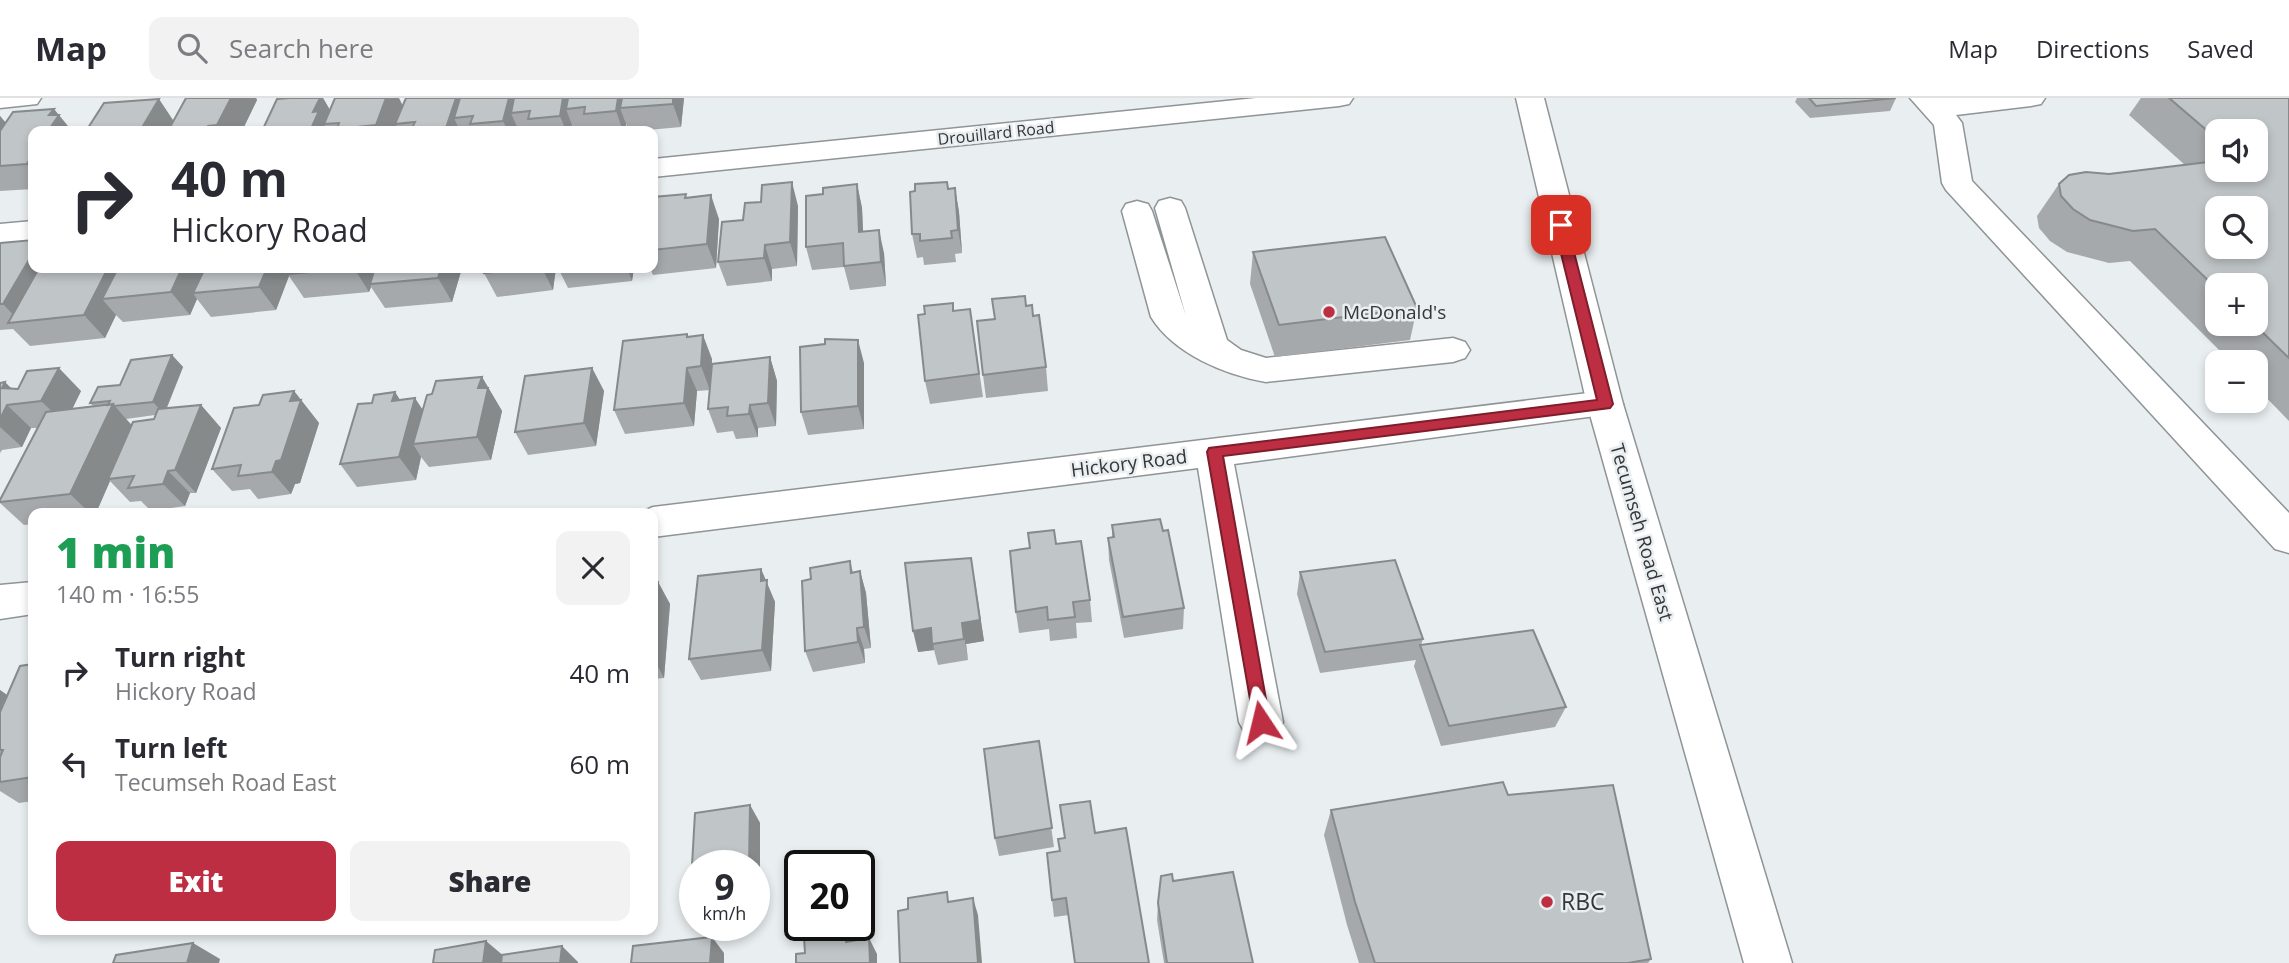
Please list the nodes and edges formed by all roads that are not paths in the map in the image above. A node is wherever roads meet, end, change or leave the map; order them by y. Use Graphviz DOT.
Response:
graph roads {
  1 [pos="27,98"];
  2 [pos="1339,98"];
  3 [pos="1530,98"];
  4 [pos="2031,98"];
  5 [pos="0,100"];
  6 [pos="1929,103"];
  7 [pos="658,167"];
  8 [pos="1170,208"];
  9 [pos="1137,211"];
  10 [pos="28,231"];
  11 [pos="0,234"];
  12 [pos="1453,350"];
  13 [pos="1220,354"];
  14 [pos="1605,404"];
  15 [pos="1214,452"];
  16 [pos="658,521"];
  17 [pos="2289,538"];
  18 [pos="28,599"];
  19 [pos="0,602"];
  20 [pos="1261,722"];
  21 [pos="1768,963"];
  1 -- 5 [label="street"];
  2 -- 7 [label="street, Drouillard Road"];
  3 -- 14 [label="street, Tecumseh Road East"];
  4 -- 6 [label="street"];
  6 -- 17 [label="street"];
  8 -- 13 [label="street"];
  9 -- 13 [label="street"];
  10 -- 11 [label="street"];
  12 -- 13 [label="street"];
  14 -- 15 [label="street, Hickory Road"];
  14 -- 21 [label="street, Tecumseh Road East"];
  15 -- 16 [label="street, Hickory Road"];
  15 -- 20 [label="street"];
  18 -- 19 [label="street"];
}
